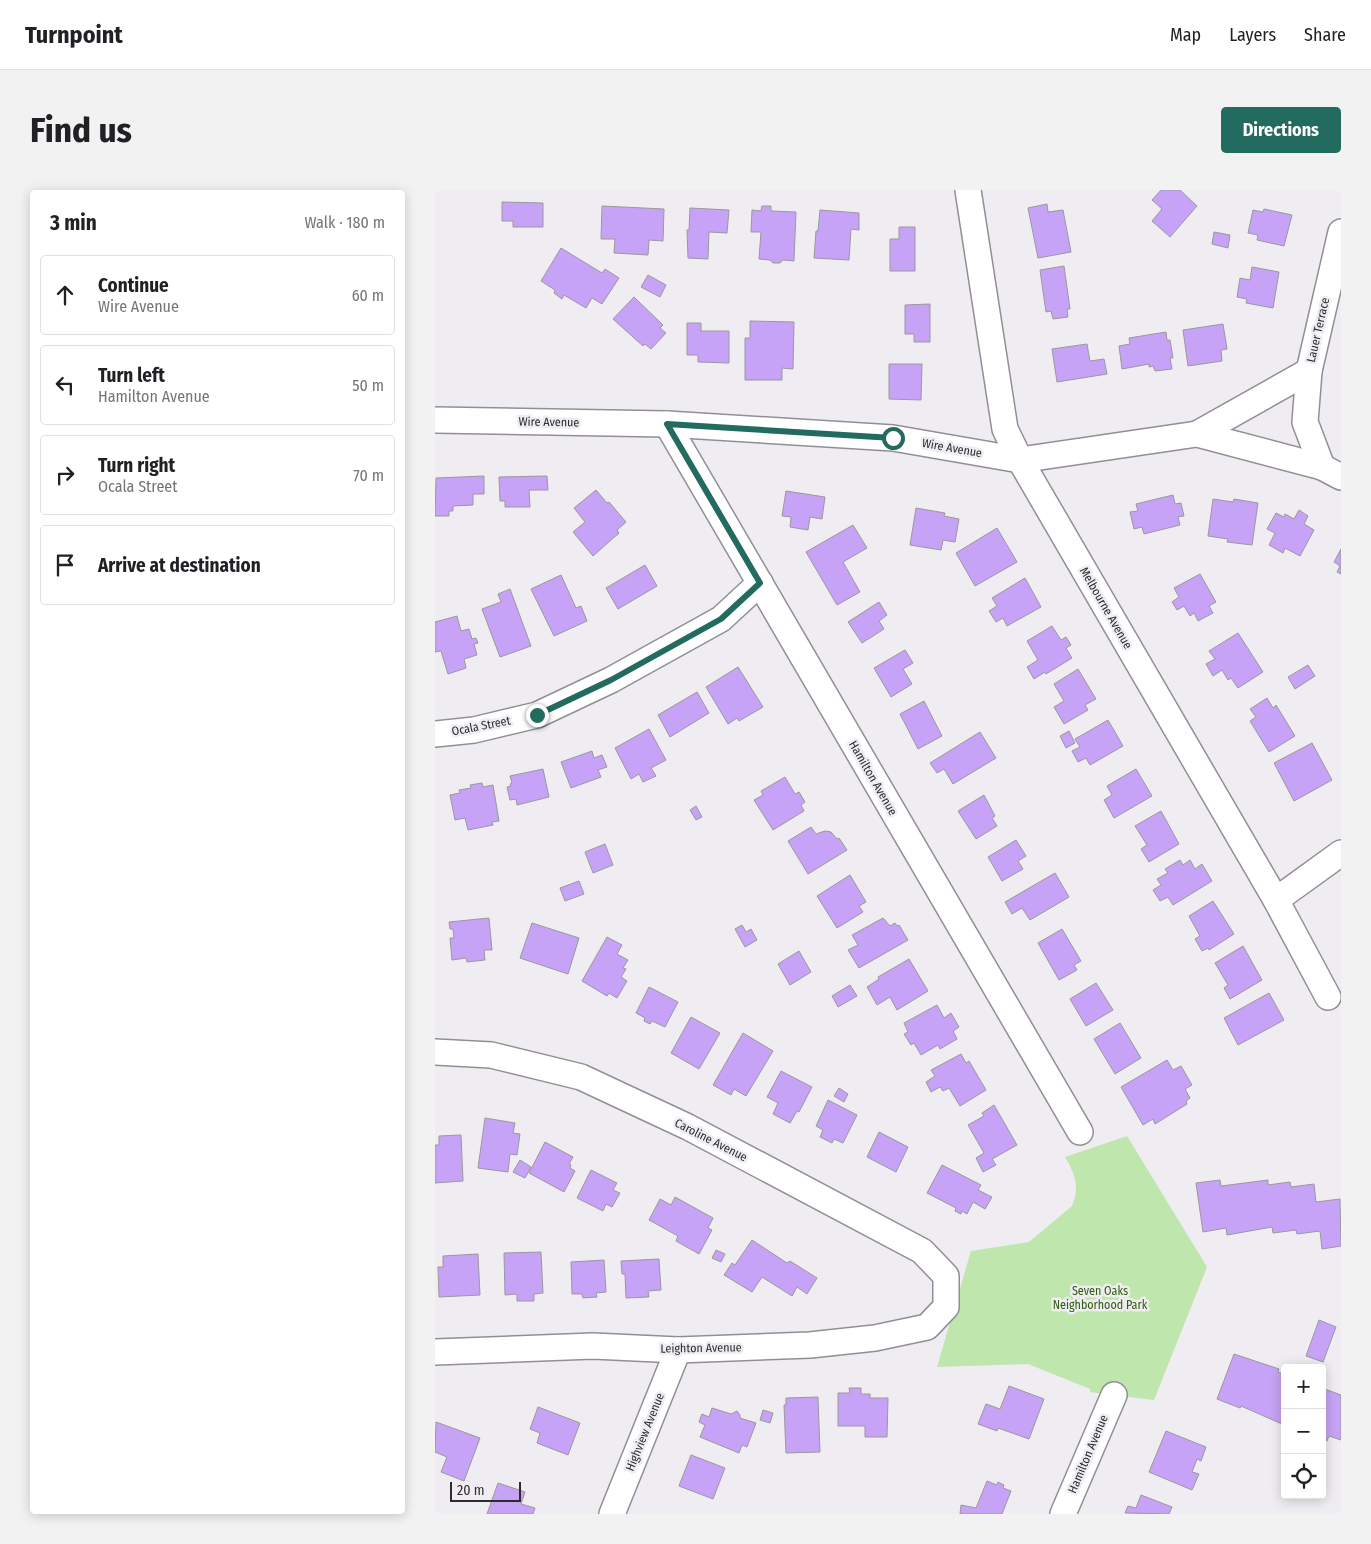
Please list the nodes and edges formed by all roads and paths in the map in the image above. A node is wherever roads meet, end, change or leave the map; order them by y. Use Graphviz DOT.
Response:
graph roads {
  1 [pos="968,190"];
  2 [pos="1341,232"];
  3 [pos="1309,371"];
  4 [pos="435,420"];
  5 [pos="667,424"];
  6 [pos="1197,434"];
  7 [pos="1020,460"];
  8 [pos="1331,472"];
  9 [pos="760,583"];
  10 [pos="435,734"];
  11 [pos="1341,853"];
  12 [pos="1276,900"];
  13 [pos="1328,997"];
  14 [pos="435,1052"];
  15 [pos="1080,1132"];
  16 [pos="946,1296"];
  17 [pos="678,1350"];
  18 [pos="435,1352"];
  19 [pos="1114,1395"];
  20 [pos="612,1514"];
  21 [pos="1063,1514"];
  1 -- 7 [label="street, Melbourne Avenue"];
  2 -- 3 [label="street, Lauer Terrace"];
  3 -- 6 [label="street, Lauer Terrace"];
  3 -- 8 [label="street, Lauer Terrace"];
  4 -- 5 [label="street, Wire Avenue"];
  5 -- 7 [label="street, Wire Avenue"];
  5 -- 9 [label="street, Hamilton Avenue"];
  6 -- 7 [label="street, Wire Avenue"];
  6 -- 8 [label="street, Wire Avenue"];
  7 -- 12 [label="street, Melbourne Avenue"];
  9 -- 10 [label="street, Ocala Street"];
  9 -- 15 [label="street, Hamilton Avenue"];
  11 -- 12 [label="street"];
  12 -- 13 [label="street, Melbourne Avenue"];
  14 -- 16 [label="street, Caroline Avenue"];
  16 -- 17 [label="street, Leighton Avenue"];
  17 -- 18 [label="street, Leighton Avenue"];
  17 -- 20 [label="street, Highview Avenue"];
  19 -- 21 [label="street, Hamilton Avenue"];
}
